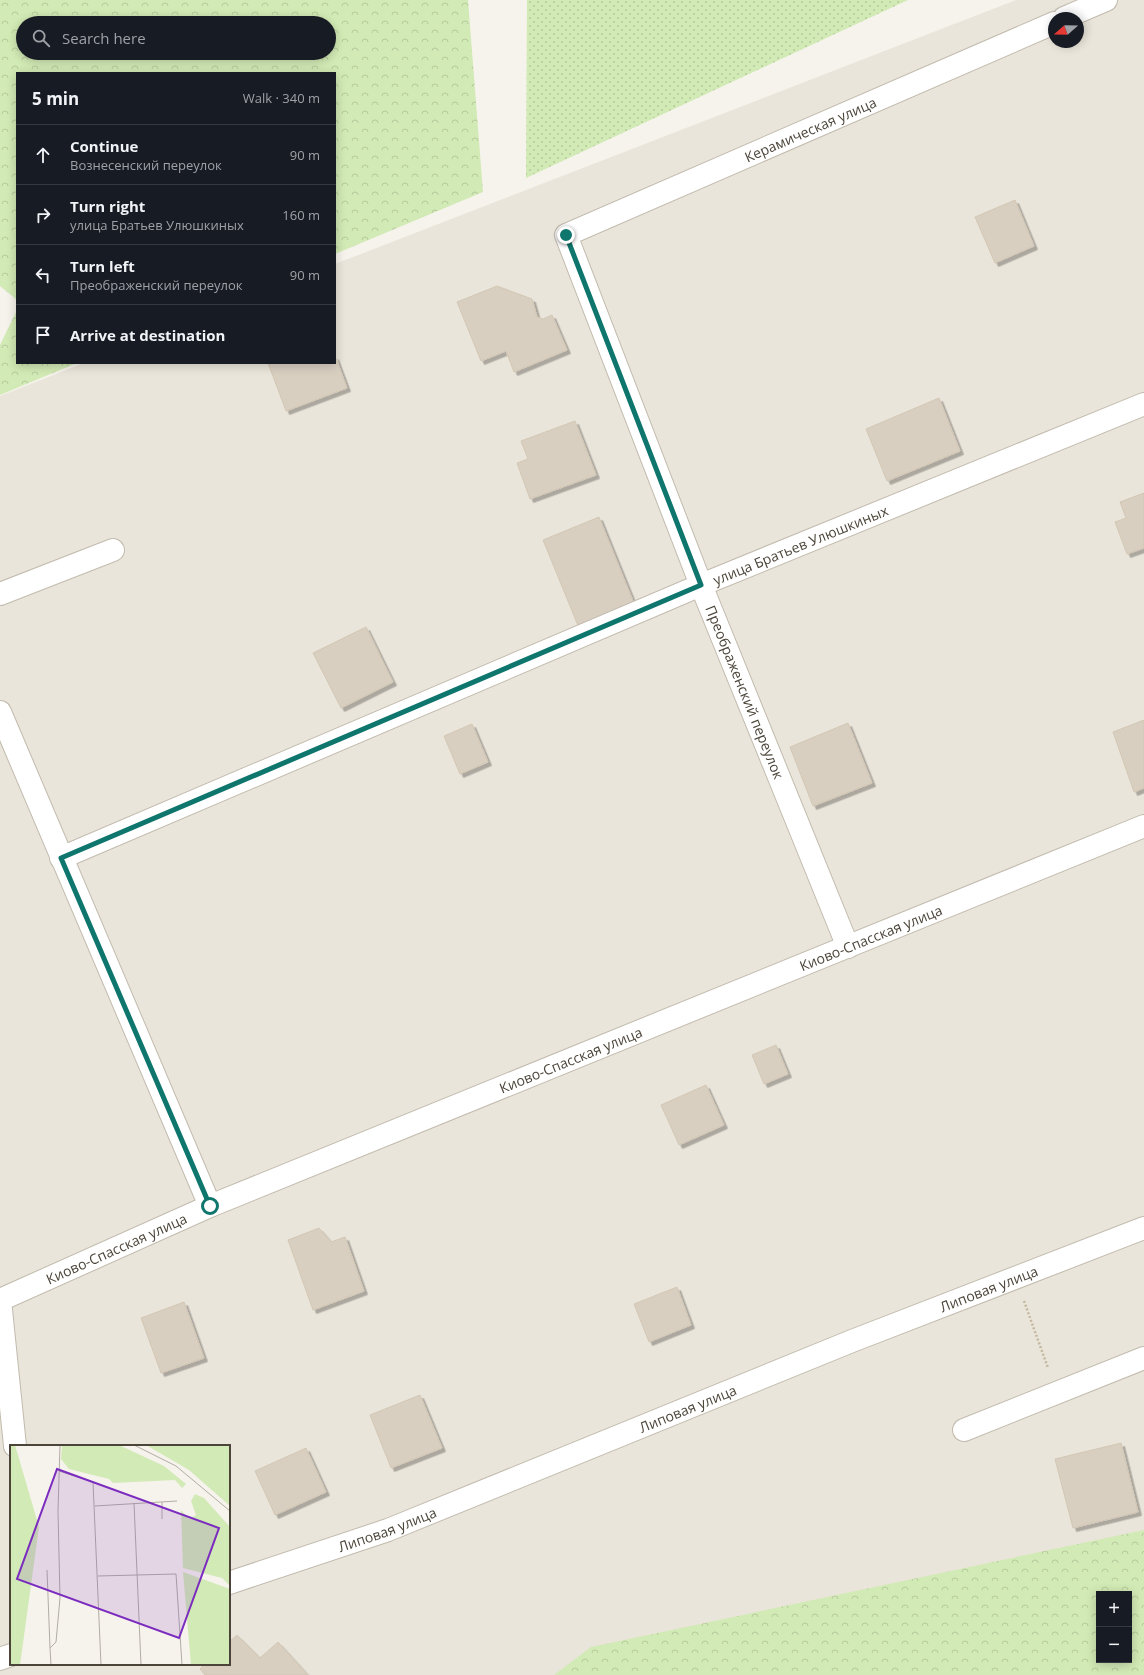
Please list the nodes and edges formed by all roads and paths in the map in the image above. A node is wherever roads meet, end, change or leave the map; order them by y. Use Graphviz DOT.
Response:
graph roads {
  1 [pos="1106,0"];
  2 [pos="1078,12"];
  3 [pos="1048,25"];
  4 [pos="566,235"];
  5 [pos="1144,404"];
  6 [pos="113,550"];
  7 [pos="701,585"];
  8 [pos="0,594"];
  9 [pos="0,712"];
  10 [pos="1144,826"];
  11 [pos="61,858"];
  12 [pos="848,947"];
  13 [pos="210,1206"];
  14 [pos="1144,1228"];
  15 [pos="1015,1278"];
  16 [pos="0,1300"];
  17 [pos="1144,1358"];
  18 [pos="1058,1392"];
  19 [pos="964,1430"];
  20 [pos="15,1445"];
  21 [pos="230,1583"];
  22 [pos="10,1655"];
  23 [pos="0,1660"];
  1 -- 2 [label="street"];
  3 -- 4 [label="street, Керамическая улица"];
  4 -- 7 [label="street, Преображенский переулок"];
  5 -- 7 [label="street, улица Братьев Улюшкиных"];
  6 -- 8 [label="street"];
  7 -- 11 [label="street, улица Братьев Улюшкиных"];
  7 -- 12 [label="street, Преображенский переулок"];
  9 -- 11 [label="street"];
  10 -- 12 [label="street, Киово-Спасская улица"];
  11 -- 13 [label="street"];
  12 -- 13 [label="street, Киово-Спасская улица"];
  13 -- 16 [label="street, Киово-Спасская улица"];
  14 -- 15 [label="street, Липовая улица"];
  15 -- 18 [label="path"];
  15 -- 21 [label="street, Липовая улица"];
  16 -- 20 [label="street"];
  17 -- 18 [label="street"];
  18 -- 19 [label="street"];
  22 -- 23 [label="street"];
}
